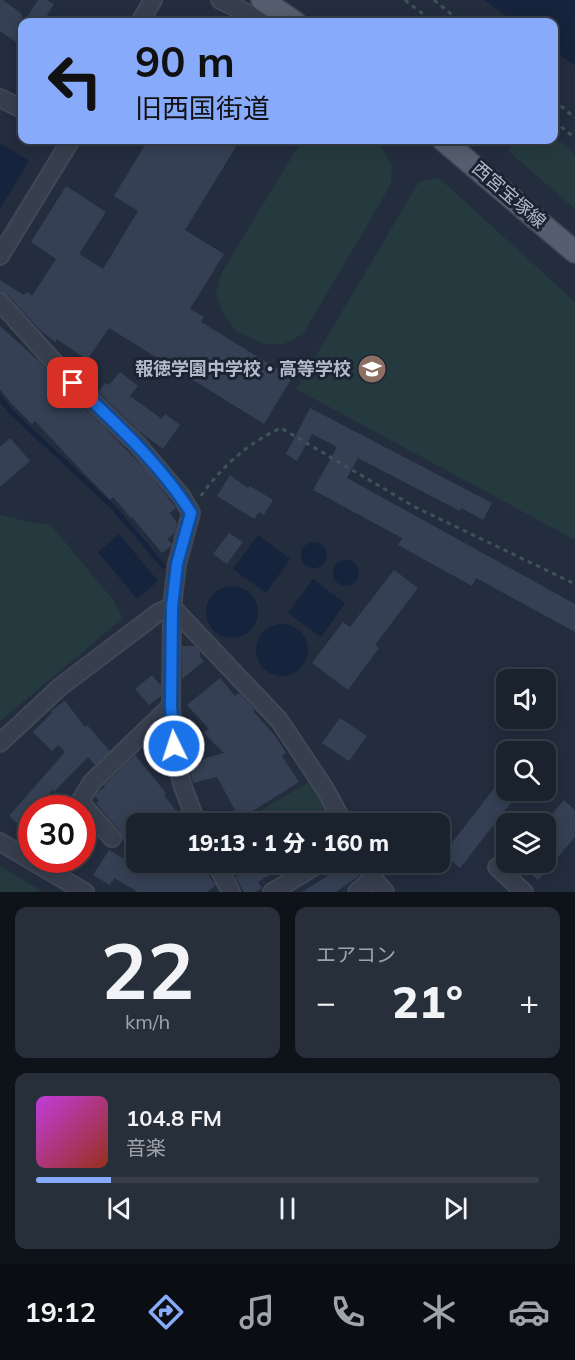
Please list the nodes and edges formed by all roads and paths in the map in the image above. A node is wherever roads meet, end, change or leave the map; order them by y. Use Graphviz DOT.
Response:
graph roads {
  1 [pos="153,0"];
  2 [pos="220,0"];
  3 [pos="262,0"];
  4 [pos="405,0"];
  5 [pos="434,0"];
  6 [pos="142,18"];
  7 [pos="258,18"];
  8 [pos="289,18"];
  9 [pos="428,18"];
  10 [pos="457,18"];
  11 [pos="0,98"];
  12 [pos="558,103"];
  13 [pos="18,107"];
  14 [pos="575,118"];
  15 [pos="558,124"];
  16 [pos="575,138"];
  17 [pos="69,144"];
  18 [pos="448,144"];
  19 [pos="575,252"];
  20 [pos="0,256"];
  21 [pos="0,302"];
  22 [pos="191,513"];
  23 [pos="575,584"];
  24 [pos="172,607"];
  25 [pos="171,706"];
  26 [pos="0,743"];
  27 [pos="84,795"];
  28 [pos="193,813"];
  29 [pos="338,813"];
  30 [pos="96,822"];
  31 [pos="112,838"];
  32 [pos="0,842"];
  33 [pos="18,851"];
  34 [pos="57,873"];
  35 [pos="221,873"];
  36 [pos="304,873"];
  37 [pos="370,873"];
  38 [pos="503,873"];
  39 [pos="373,878"];
  40 [pos="85,892"];
  41 [pos="231,892"];
  42 [pos="272,892"];
  43 [pos="357,892"];
  44 [pos="385,892"];
  45 [pos="524,892"];
  1 -- 6 [label="street"];
  2 -- 7 [label="street"];
  3 -- 8 [label="main road"];
  4 -- 9 [label="path"];
  5 -- 10 [label="path"];
  11 -- 13 [label="street"];
  12 -- 14 [label="path"];
  15 -- 16 [label="path"];
  17 -- 20 [label="street"];
  18 -- 19 [label="main road, 西宮宝塚線"];
  21 -- 22 [label="street"];
  22 -- 23 [label="path"];
  22 -- 24 [label="street"];
  24 -- 25 [label="street"];
  24 -- 26 [label="street"];
  24 -- 29 [label="street"];
  25 -- 27 [label="street"];
  25 -- 28 [label="street"];
  30 -- 31 [label="street"];
  32 -- 33 [label="street"];
  34 -- 40 [label="street"];
  35 -- 41 [label="street"];
  36 -- 42 [label="street"];
  37 -- 39 [label="street"];
  38 -- 45 [label="street"];
  39 -- 43 [label="street"];
  39 -- 44 [label="street"];
}
